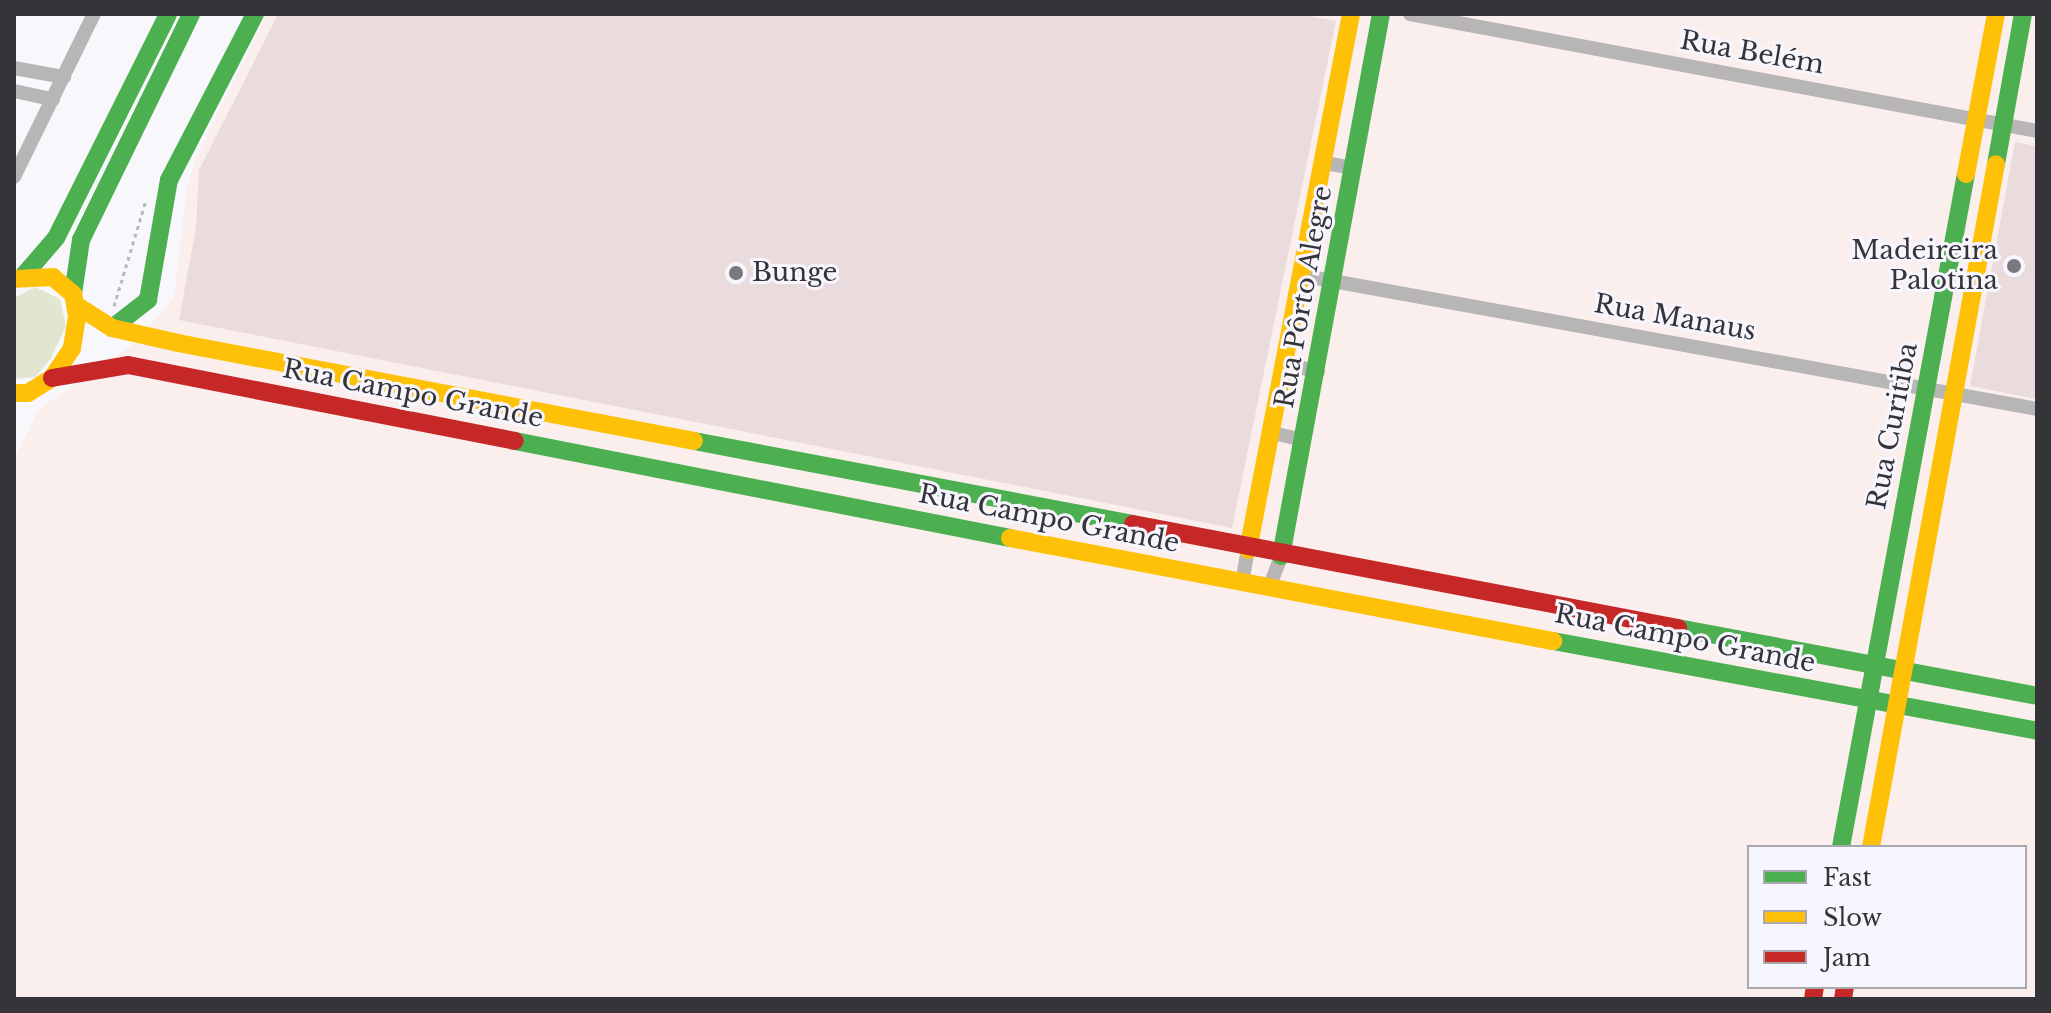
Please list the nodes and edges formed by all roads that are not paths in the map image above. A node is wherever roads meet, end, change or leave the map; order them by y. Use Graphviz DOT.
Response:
graph roads {
  1 [pos="94,14"];
  2 [pos="168,14"];
  3 [pos="191,14"];
  4 [pos="255,14"];
  5 [pos="1351,14"];
  6 [pos="1381,14"];
  7 [pos="1410,14"];
  8 [pos="1996,14"];
  9 [pos="2023,14"];
  10 [pos="14,68"];
  11 [pos="64,77"];
  12 [pos="14,91"];
  13 [pos="53,99"];
  14 [pos="1977,119"];
  15 [pos="2003,125"];
  16 [pos="2037,131"];
  17 [pos="1325,163"];
  18 [pos="1354,168"];
  19 [pos="14,177"];
  20 [pos="1305,276"];
  21 [pos="19,278"];
  22 [pos="1334,280"];
  23 [pos="74,300"];
  24 [pos="112,328"];
  25 [pos="1288,364"];
  26 [pos="1318,372"];
  27 [pos="52,378"];
  28 [pos="1927,388"];
  29 [pos="21,393"];
  30 [pos="1954,394"];
  31 [pos="2037,409"];
  32 [pos="14,414"];
  33 [pos="1273,433"];
  34 [pos="1304,440"];
  35 [pos="1248,550"];
  36 [pos="1281,556"];
  37 [pos="1242,583"];
  38 [pos="1269,588"];
  39 [pos="1888,594"];
  40 [pos="1916,601"];
  41 [pos="1875,664"];
  42 [pos="1903,670"];
  43 [pos="2037,696"];
  44 [pos="1868,700"];
  45 [pos="1897,706"];
  46 [pos="2037,731"];
  47 [pos="1841,845"];
  48 [pos="1871,845"];
  1 -- 11 [label="street"];
  2 -- 21 [label="street"];
  3 -- 23 [label="street"];
  4 -- 24 [label="street"];
  5 -- 17 [label="street, Rua Pôrto Alegre"];
  6 -- 18 [label="street, Rua Pôrto Alegre"];
  7 -- 14 [label="street, Rua Belém"];
  8 -- 14 [label="street, Rua Curitiba"];
  9 -- 15 [label="street, Rua Curitiba"];
  10 -- 11 [label="street"];
  11 -- 13 [label="street"];
  12 -- 13 [label="street"];
  13 -- 19 [label="street"];
  14 -- 15 [label="street, Rua Belém"];
  14 -- 28 [label="street, Rua Curitiba"];
  15 -- 16 [label="street, Rua Belém"];
  15 -- 30 [label="street, Rua Curitiba"];
  17 -- 18 [label="street"];
  17 -- 20 [label="street, Rua Pôrto Alegre"];
  18 -- 22 [label="street, Rua Pôrto Alegre"];
  20 -- 22 [label="street, Rua Manaus"];
  20 -- 25 [label="street, Rua Pôrto Alegre"];
  21 -- 23 [label="street, Rua Campo Grande"];
  22 -- 26 [label="street, Rua Pôrto Alegre"];
  22 -- 28 [label="street, Rua Manaus"];
  23 -- 24 [label="street, Rua Campo Grande"];
  23 -- 27 [label="street"];
  24 -- 35 [label="street, Rua Campo Grande"];
  25 -- 26 [label="street"];
  25 -- 33 [label="street, Rua Pôrto Alegre"];
  26 -- 34 [label="street, Rua Pôrto Alegre"];
  27 -- 29 [label="street"];
  27 -- 37 [label="street, Rua Campo Grande"];
  28 -- 30 [label="street, Rua Manaus"];
  28 -- 39 [label="street, Rua Curitiba"];
  29 -- 32 [label="street"];
  30 -- 31 [label="street, Rua Manaus"];
  30 -- 40 [label="street, Rua Curitiba"];
  33 -- 34 [label="street"];
  33 -- 35 [label="street, Rua Pôrto Alegre"];
  34 -- 36 [label="street, Rua Pôrto Alegre"];
  35 -- 36 [label="street, Rua Campo Grande"];
  35 -- 37 [label="street, Rua Pôrto Alegre"];
  36 -- 38 [label="street, Rua Pôrto Alegre"];
  36 -- 41 [label="street, Rua Campo Grande"];
  37 -- 38 [label="street, Rua Campo Grande"];
  38 -- 44 [label="street, Rua Campo Grande"];
  39 -- 40 [label="street"];
  39 -- 41 [label="street, Rua Curitiba"];
  40 -- 42 [label="street, Rua Curitiba"];
  41 -- 42 [label="street, Rua Campo Grande"];
  41 -- 44 [label="street, Rua Curitiba"];
  42 -- 43 [label="street, Rua Campo Grande"];
  42 -- 45 [label="street, Rua Curitiba"];
  44 -- 45 [label="street, Rua Campo Grande"];
  44 -- 47 [label="street, Rua Curitiba"];
  45 -- 46 [label="street, Rua Campo Grande"];
  45 -- 48 [label="street, Rua Curitiba"];
}
